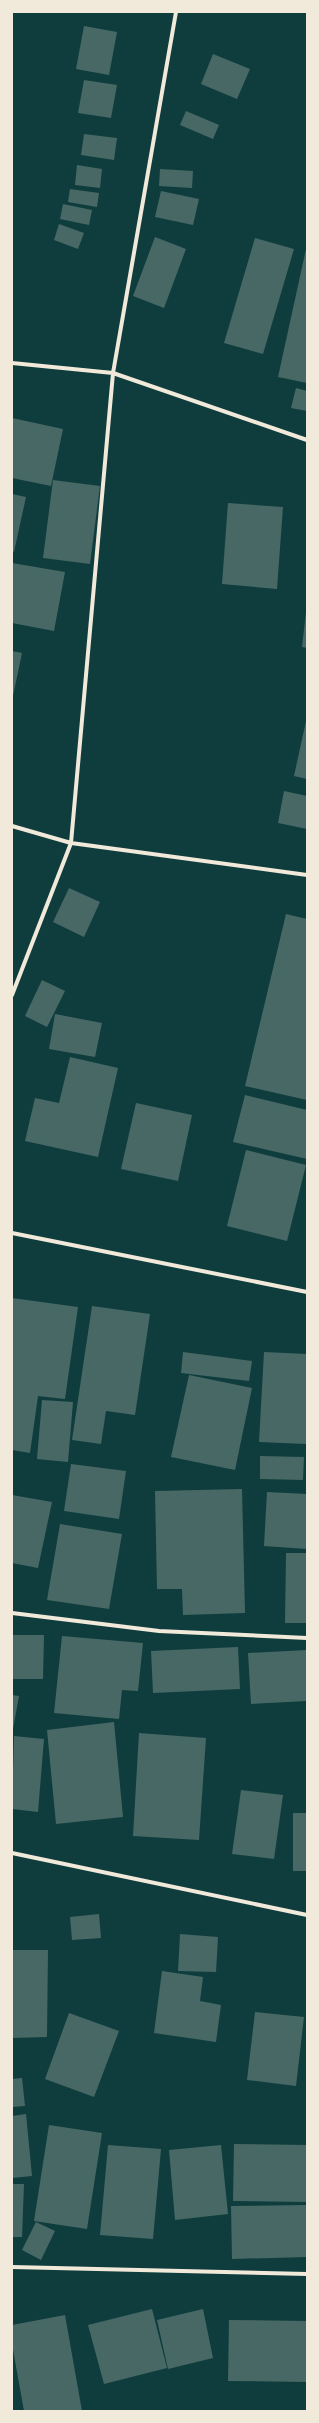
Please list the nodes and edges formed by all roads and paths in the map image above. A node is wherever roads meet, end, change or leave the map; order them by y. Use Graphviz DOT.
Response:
graph roads {
  1 [pos="176,12"];
  2 [pos="12,363"];
  3 [pos="113,373"];
  4 [pos="307,440"];
  5 [pos="12,826"];
  6 [pos="71,843"];
  7 [pos="307,875"];
  8 [pos="12,995"];
  9 [pos="12,1233"];
  10 [pos="307,1292"];
  11 [pos="12,1613"];
  12 [pos="307,1638"];
  13 [pos="12,1853"];
  14 [pos="307,1916"];
  15 [pos="12,2267"];
  16 [pos="307,2274"];
  1 -- 3 [label="street"];
  2 -- 3 [label="street"];
  3 -- 4 [label="street"];
  3 -- 6 [label="street"];
  5 -- 6 [label="street"];
  6 -- 7 [label="street"];
  6 -- 8 [label="street"];
  9 -- 10 [label="street"];
  11 -- 12 [label="street"];
  13 -- 14 [label="street"];
  15 -- 16 [label="street"];
}
